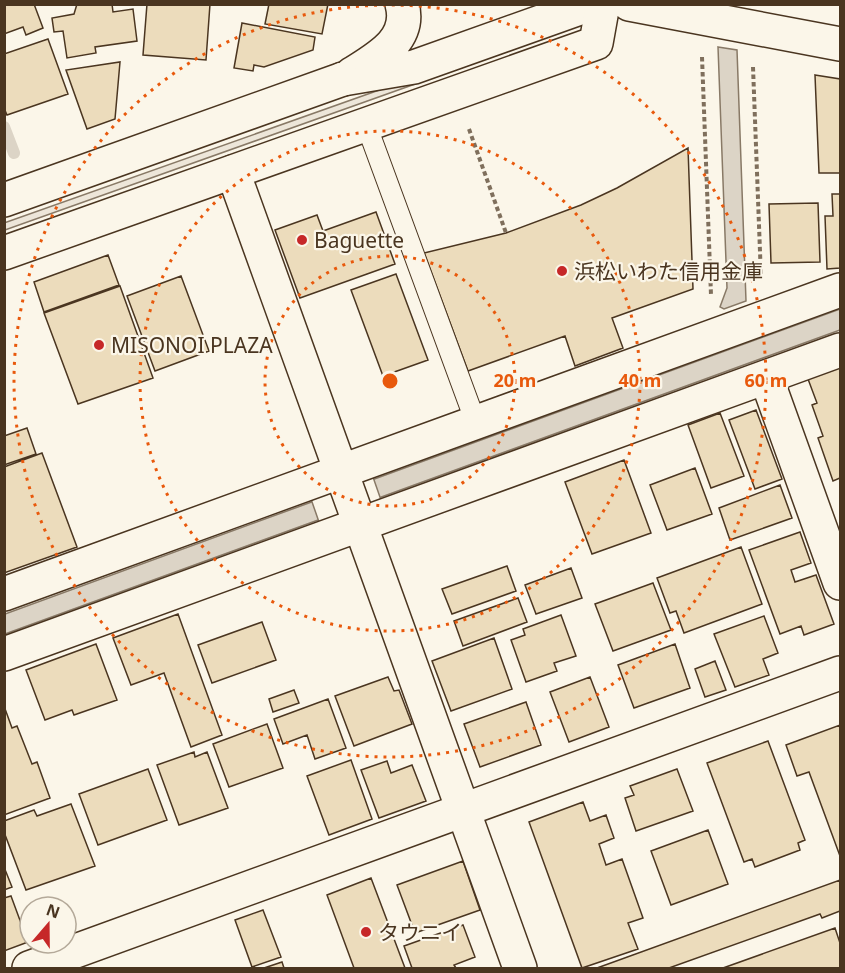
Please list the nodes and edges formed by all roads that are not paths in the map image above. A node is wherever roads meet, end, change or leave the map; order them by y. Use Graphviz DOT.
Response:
graph roads {
  1 [pos="402,4"];
  2 [pos="591,4"];
  3 [pos="603,4"];
  4 [pos="629,4"];
  5 [pos="694,11"];
  6 [pos="745,15"];
  7 [pos="840,45"];
  8 [pos="343,79"];
  9 [pos="366,124"];
  10 [pos="233,172"];
  11 [pos="4,200"];
  12 [pos="4,253"];
  13 [pos="840,290"];
  14 [pos="840,350"];
  15 [pos="766,377"];
  16 [pos="476,423"];
  17 [pos="350,498"];
  18 [pos="840,583"];
  19 [pos="4,594"];
  20 [pos="4,654"];
  21 [pos="840,673"];
  22 [pos="463,810"];
  23 [pos="29,969"];
  24 [pos="520,969"];
  1 -- 8 [label="street"];
  2 -- 8 [label="street"];
  3 -- 9 [label="street"];
  4 -- 5 [label="street"];
  5 -- 6 [label="street"];
  6 -- 7 [label="street"];
  8 -- 11 [label="street"];
  9 -- 10 [label="street"];
  9 -- 16 [label="lane"];
  10 -- 12 [label="street"];
  10 -- 17 [label="street"];
  13 -- 16 [label="street"];
  14 -- 15 [label="street"];
  15 -- 17 [label="street"];
  15 -- 18 [label="street"];
  16 -- 17 [label="street"];
  17 -- 19 [label="street"];
  17 -- 20 [label="street"];
  17 -- 22 [label="street"];
  21 -- 22 [label="street"];
  22 -- 23 [label="street"];
  22 -- 24 [label="street"];
}
